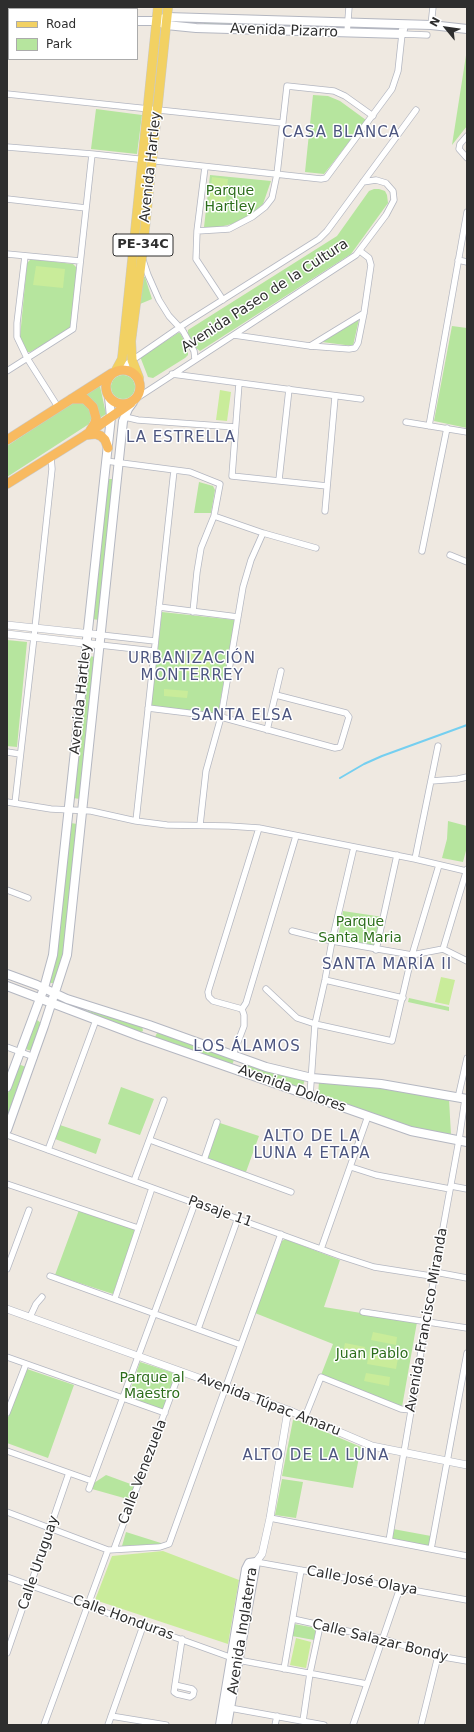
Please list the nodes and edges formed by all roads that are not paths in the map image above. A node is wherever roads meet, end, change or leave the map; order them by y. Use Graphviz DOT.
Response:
graph roads {
  1 [pos="158,7"];
  2 [pos="168,7"];
  3 [pos="349,7"];
  4 [pos="433,7"];
  5 [pos="138,21"];
  6 [pos="158,21"];
  7 [pos="167,21"];
  8 [pos="347,23"];
  9 [pos="404,25"];
  10 [pos="431,25"];
  11 [pos="467,29"];
  12 [pos="347,33"];
  13 [pos="402,34"];
  14 [pos="427,36"];
  15 [pos="7,94"];
  16 [pos="153,109"];
  17 [pos="416,110"];
  18 [pos="373,116"];
  19 [pos="282,123"];
  20 [pos="467,136"];
  21 [pos="7,147"];
  22 [pos="92,154"];
  23 [pos="467,158"];
  24 [pos="148,161"];
  25 [pos="205,167"];
  26 [pos="277,174"];
  27 [pos="364,182"];
  28 [pos="7,199"];
  29 [pos="86,208"];
  30 [pos="467,213"];
  31 [pos="197,231"];
  32 [pos="360,251"];
  33 [pos="7,254"];
  34 [pos="25,256"];
  35 [pos="142,256"];
  36 [pos="458,260"];
  37 [pos="80,261"];
  38 [pos="467,262"];
  39 [pos="222,300"];
  40 [pos="364,313"];
  41 [pos="179,327"];
  42 [pos="234,335"];
  43 [pos="310,346"];
  44 [pos="27,358"];
  45 [pos="195,359"];
  46 [pos="132,360"];
  47 [pos="7,371"];
  48 [pos="115,372"];
  49 [pos="172,374"];
  50 [pos="139,378"];
  51 [pos="239,383"];
  52 [pos="289,389"];
  53 [pos="334,396"];
  54 [pos="109,397"];
  55 [pos="361,399"];
  56 [pos="68,400"];
  57 [pos="134,401"];
  58 [pos="58,407"];
  59 [pos="111,417"];
  60 [pos="124,417"];
  61 [pos="406,422"];
  62 [pos="429,426"];
  63 [pos="235,428"];
  64 [pos="447,428"];
  65 [pos="467,432"];
  66 [pos="84,436"];
  67 [pos="7,440"];
  68 [pos="108,448"];
  69 [pos="51,457"];
  70 [pos="106,461"];
  71 [pos="119,463"];
  72 [pos="174,470"];
  73 [pos="279,480"];
  74 [pos="7,484"];
  75 [pos="327,486"];
  76 [pos="325,511"];
  77 [pos="214,516"];
  78 [pos="263,533"];
  79 [pos="316,548"];
  80 [pos="422,551"];
  81 [pos="450,555"];
  82 [pos="467,562"];
  83 [pos="159,607"];
  84 [pos="193,612"];
  85 [pos="238,617"];
  86 [pos="7,625"];
  87 [pos="35,628"];
  88 [pos="88,633"];
  89 [pos="7,634"];
  90 [pos="101,635"];
  91 [pos="34,637"];
  92 [pos="155,641"];
  93 [pos="87,644"];
  94 [pos="100,645"];
  95 [pos="154,651"];
  96 [pos="281,670"];
  97 [pos="276,695"];
  98 [pos="148,708"];
  99 [pos="221,717"];
  100 [pos="267,730"];
  101 [pos="438,746"];
  102 [pos="7,752"];
  103 [pos="20,754"];
  104 [pos="467,777"];
  105 [pos="431,781"];
  106 [pos="7,802"];
  107 [pos="15,803"];
  108 [pos="69,809"];
  109 [pos="81,810"];
  110 [pos="136,821"];
  111 [pos="200,825"];
  112 [pos="259,828"];
  113 [pos="296,836"];
  114 [pos="354,847"];
  115 [pos="397,855"];
  116 [pos="415,858"];
  117 [pos="439,865"];
  118 [pos="467,869"];
  119 [pos="7,890"];
  120 [pos="28,898"];
  121 [pos="292,931"];
  122 [pos="332,941"];
  123 [pos="443,949"];
  124 [pos="376,950"];
  125 [pos="412,955"];
  126 [pos="467,962"];
  127 [pos="7,974"];
  128 [pos="325,980"];
  129 [pos="7,986"];
  130 [pos="44,988"];
  131 [pos="266,989"];
  132 [pos="55,993"];
  133 [pos="40,998"];
  134 [pos="403,998"];
  135 [pos="52,1003"];
  136 [pos="242,1009"];
  137 [pos="96,1020"];
  138 [pos="31,1022"];
  139 [pos="316,1024"];
  140 [pos="149,1025"];
  141 [pos="44,1026"];
  142 [pos="145,1038"];
  143 [pos="7,1047"];
  144 [pos="20,1052"];
  145 [pos="34,1056"];
  146 [pos="235,1056"];
  147 [pos="467,1058"];
  148 [pos="233,1068"];
  149 [pos="312,1078"];
  150 [pos="7,1087"];
  151 [pos="310,1096"];
  152 [pos="463,1099"];
  153 [pos="164,1100"];
  154 [pos="368,1116"];
  155 [pos="217,1122"];
  156 [pos="7,1130"];
  157 [pos="7,1135"];
  158 [pos="150,1140"];
  159 [pos="463,1141"];
  160 [pos="48,1150"];
  161 [pos="204,1160"];
  162 [pos="351,1167"];
  163 [pos="134,1181"];
  164 [pos="7,1184"];
  165 [pos="451,1187"];
  166 [pos="152,1188"];
  167 [pos="467,1189"];
  168 [pos="291,1192"];
  169 [pos="195,1203"];
  170 [pos="29,1210"];
  171 [pos="238,1218"];
  172 [pos="138,1228"];
  173 [pos="281,1234"];
  174 [pos="322,1248"];
  175 [pos="7,1269"];
  176 [pos="435,1272"];
  177 [pos="50,1276"];
  178 [pos="467,1278"];
  179 [pos="42,1297"];
  180 [pos="115,1298"];
  181 [pos="7,1309"];
  182 [pos="363,1312"];
  183 [pos="155,1313"];
  184 [pos="30,1317"];
  185 [pos="426,1322"];
  186 [pos="467,1328"];
  187 [pos="198,1329"];
  188 [pos="241,1345"];
  189 [pos="467,1353"];
  190 [pos="7,1357"];
  191 [pos="140,1357"];
  192 [pos="26,1364"];
  193 [pos="180,1371"];
  194 [pos="225,1388"];
  195 [pos="123,1398"];
  196 [pos="288,1410"];
  197 [pos="411,1410"];
  198 [pos="7,1413"];
  199 [pos="165,1413"];
  200 [pos="305,1417"];
  201 [pos="7,1451"];
  202 [pos="404,1452"];
  203 [pos="447,1462"];
  204 [pos="467,1465"];
  205 [pos="68,1472"];
  206 [pos="92,1481"];
  207 [pos="89,1489"];
  208 [pos="7,1512"];
  209 [pos="270,1518"];
  210 [pos="51,1528"];
  211 [pos="389,1541"];
  212 [pos="431,1549"];
  213 [pos="111,1550"];
  214 [pos="467,1556"];
  215 [pos="256,1562"];
  216 [pos="301,1570"];
  217 [pos="7,1577"];
  218 [pos="31,1586"];
  219 [pos="400,1588"];
  220 [pos="467,1600"];
  221 [pos="88,1605"];
  222 [pos="292,1619"];
  223 [pos="143,1626"];
  224 [pos="320,1626"];
  225 [pos="182,1639"];
  226 [pos="382,1639"];
  227 [pos="7,1653"];
  228 [pos="438,1656"];
  229 [pos="234,1658"];
  230 [pos="467,1661"];
  231 [pos="284,1668"];
  232 [pos="310,1673"];
  233 [pos="367,1684"];
  234 [pos="175,1685"];
  235 [pos="230,1708"];
  236 [pos="111,1716"];
  237 [pos="277,1716"];
  238 [pos="303,1721"];
  239 [pos="44,1725"];
  240 [pos="108,1725"];
  241 [pos="166,1725"];
  242 [pos="220,1725"];
  243 [pos="227,1725"];
  244 [pos="275,1725"];
  245 [pos="323,1725"];
  246 [pos="353,1725"];
  247 [pos="422,1725"];
  1 -- 6 [label="main road, PE-34C"];
  2 -- 7 [label="main road, PE-34C"];
  3 -- 8 [label="street"];
  4 -- 10 [label="street"];
  5 -- 6 [label="main road, Avenida Pizarro"];
  6 -- 7 [label="main road, Avenida Pizarro"];
  6 -- 16 [label="main road, Avenida Hartley / PE-34C"];
  7 -- 8 [label="main road, Avenida Pizarro"];
  7 -- 12 [label="main road, Avenida Pizarro"];
  7 -- 16 [label="main road, Avenida Hartley / PE-34C"];
  8 -- 9 [label="main road, Avenida Pizarro"];
  8 -- 12 [label="street"];
  9 -- 10 [label="main road, Avenida Pizarro"];
  9 -- 13 [label="main road"];
  10 -- 11 [label="main road, Avenida Pizarro"];
  12 -- 13 [label="main road, Avenida Pizarro"];
  13 -- 14 [label="street"];
  13 -- 18 [label="street"];
  15 -- 16 [label="street"];
  16 -- 19 [label="street"];
  16 -- 24 [label="main road, Avenida Hartley / PE-34C"];
  17 -- 27 [label="street"];
  18 -- 19 [label="street"];
  18 -- 26 [label="street"];
  19 -- 26 [label="street"];
  20 -- 23 [label="street"];
  21 -- 22 [label="street"];
  22 -- 24 [label="street"];
  22 -- 29 [label="street"];
  24 -- 25 [label="street"];
  24 -- 35 [label="main road, Avenida Hartley / PE-34C"];
  24 -- 48 [label="main road, Avenida Hartley / PE-34C"];
  25 -- 26 [label="street"];
  25 -- 31 [label="street"];
  26 -- 31 [label="street"];
  27 -- 32 [label="street, Avenida Paseo de la Cultura"];
  27 -- 39 [label="street, Avenida Paseo de la Cultura"];
  28 -- 29 [label="street"];
  29 -- 37 [label="street"];
  30 -- 36 [label="street"];
  31 -- 39 [label="street"];
  32 -- 40 [label="street"];
  32 -- 42 [label="street, Avenida Paseo de la Cultura"];
  33 -- 34 [label="street"];
  34 -- 37 [label="street"];
  34 -- 44 [label="street"];
  35 -- 41 [label="street"];
  35 -- 46 [label="main road, Avenida Hartley / PE-34C"];
  36 -- 38 [label="street"];
  36 -- 62 [label="street"];
  37 -- 44 [label="street"];
  39 -- 41 [label="street, Avenida Paseo de la Cultura"];
  40 -- 43 [label="street"];
  40 -- 43 [label="street"];
  41 -- 45 [label="street"];
  41 -- 46 [label="street, Avenida Paseo de la Cultura"];
  42 -- 43 [label="street"];
  42 -- 45 [label="street, Avenida Paseo de la Cultura"];
  44 -- 47 [label="street"];
  44 -- 58 [label="street"];
  45 -- 49 [label="street, Avenida Paseo de la Cultura"];
  46 -- 48 [label="street, Avenida Paseo de la Cultura"];
  46 -- 50 [label="main road, Avenida Hartley / PE-34C"];
  48 -- 50 [label="highway"];
  48 -- 54 [label="highway, PE-34C"];
  48 -- 56 [label="highway, Avenida Paseo de la Cultura"];
  49 -- 51 [label="street"];
  49 -- 57 [label="street, Avenida Paseo de la Cultura"];
  50 -- 57 [label="highway, PE-34C"];
  51 -- 52 [label="street"];
  51 -- 63 [label="street"];
  52 -- 53 [label="street"];
  52 -- 73 [label="street"];
  53 -- 55 [label="street"];
  53 -- 75 [label="street"];
  54 -- 57 [label="highway"];
  54 -- 59 [label="main road, Avenida Hartley"];
  56 -- 58 [label="highway, Avenida Paseo de la Cultura"];
  56 -- 66 [label="highway"];
  57 -- 59 [label="highway, Avenida Paseo de la Cultura"];
  57 -- 60 [label="main road, Avenida Hartley"];
  58 -- 67 [label="highway, Avenida Paseo de la Cultura"];
  59 -- 66 [label="highway, Avenida Paseo de la Cultura"];
  59 -- 68 [label="main road, Avenida Hartley"];
  60 -- 63 [label="street"];
  60 -- 71 [label="main road, Avenida Hartley"];
  61 -- 62 [label="street"];
  62 -- 64 [label="street"];
  63 -- 73 [label="street"];
  64 -- 65 [label="street"];
  64 -- 80 [label="street"];
  66 -- 68 [label="highway"];
  66 -- 69 [label="highway, Avenida Paseo de la Cultura"];
  68 -- 70 [label="main road, Avenida Hartley"];
  69 -- 74 [label="highway, Avenida Paseo de la Cultura"];
  69 -- 87 [label="street"];
  70 -- 71 [label="street"];
  70 -- 88 [label="main road, Avenida Hartley"];
  71 -- 72 [label="street"];
  71 -- 90 [label="main road, Avenida Hartley"];
  72 -- 77 [label="street"];
  72 -- 83 [label="street"];
  73 -- 75 [label="street"];
  75 -- 76 [label="street"];
  77 -- 78 [label="street"];
  77 -- 84 [label="street"];
  78 -- 79 [label="street"];
  78 -- 85 [label="street"];
  81 -- 82 [label="street"];
  83 -- 84 [label="street"];
  83 -- 92 [label="street"];
  84 -- 85 [label="street"];
  85 -- 99 [label="street"];
  86 -- 87 [label="street"];
  87 -- 88 [label="street"];
  87 -- 91 [label="street"];
  88 -- 90 [label="street"];
  88 -- 93 [label="main road, Avenida Hartley"];
  89 -- 91 [label="street"];
  90 -- 92 [label="street"];
  90 -- 94 [label="main road, Avenida Hartley"];
  91 -- 93 [label="street"];
  91 -- 103 [label="street"];
  92 -- 95 [label="street"];
  93 -- 94 [label="street"];
  93 -- 108 [label="main road, Avenida Hartley"];
  94 -- 95 [label="street"];
  94 -- 109 [label="main road, Avenida Hartley"];
  95 -- 98 [label="street"];
  96 -- 97 [label="street"];
  97 -- 100 [label="street"];
  97 -- 100 [label="street"];
  98 -- 99 [label="street"];
  98 -- 110 [label="street"];
  99 -- 100 [label="street"];
  99 -- 111 [label="street"];
  101 -- 105 [label="street"];
  102 -- 103 [label="street"];
  103 -- 107 [label="street"];
  104 -- 105 [label="street"];
  105 -- 116 [label="street"];
  106 -- 107 [label="street"];
  107 -- 108 [label="street"];
  108 -- 109 [label="street"];
  108 -- 130 [label="main road, Avenida Hartley"];
  109 -- 110 [label="street"];
  109 -- 132 [label="main road, Avenida Hartley"];
  110 -- 111 [label="street"];
  111 -- 112 [label="street"];
  112 -- 113 [label="street"];
  112 -- 136 [label="street"];
  113 -- 114 [label="street"];
  113 -- 136 [label="street"];
  114 -- 115 [label="street"];
  114 -- 122 [label="street"];
  115 -- 116 [label="street"];
  115 -- 124 [label="street"];
  116 -- 117 [label="street"];
  117 -- 118 [label="street"];
  117 -- 125 [label="street"];
  118 -- 123 [label="street"];
  119 -- 120 [label="street"];
  121 -- 122 [label="street"];
  122 -- 124 [label="street"];
  122 -- 128 [label="street"];
  123 -- 125 [label="street"];
  123 -- 126 [label="street"];
  124 -- 125 [label="street"];
  125 -- 134 [label="street"];
  127 -- 130 [label="main road, Avenida Dolores"];
  128 -- 134 [label="street"];
  128 -- 139 [label="street"];
  129 -- 133 [label="main road, Avenida Dolores"];
  130 -- 132 [label="main road, Avenida Dolores"];
  130 -- 133 [label="main road, Avenida Hartley"];
  131 -- 139 [label="street"];
  132 -- 135 [label="main road, Avenida Hartley"];
  132 -- 140 [label="main road, Avenida Dolores"];
  133 -- 135 [label="main road, Avenida Dolores"];
  133 -- 138 [label="main road, Avenida Hartley"];
  134 -- 139 [label="street"];
  135 -- 137 [label="main road, Avenida Dolores"];
  135 -- 141 [label="main road, Avenida Hartley"];
  136 -- 146 [label="street"];
  137 -- 142 [label="main road, Avenida Dolores"];
  137 -- 160 [label="street"];
  138 -- 141 [label="main road"];
  138 -- 144 [label="main road, Avenida Hartley"];
  139 -- 149 [label="street"];
  140 -- 142 [label="main road"];
  140 -- 146 [label="main road, Avenida Dolores"];
  141 -- 145 [label="main road, Avenida Hartley"];
  142 -- 148 [label="main road, Avenida Dolores"];
  143 -- 144 [label="street"];
  144 -- 145 [label="street"];
  144 -- 150 [label="main road, Avenida Hartley"];
  145 -- 156 [label="main road, Avenida Hartley"];
  146 -- 148 [label="main road"];
  146 -- 149 [label="main road, Avenida Dolores"];
  147 -- 152 [label="street, Avenida Francisco Miranda"];
  148 -- 151 [label="main road, Avenida Dolores"];
  149 -- 151 [label="street"];
  149 -- 152 [label="main road, Avenida Dolores"];
  151 -- 154 [label="main road, Avenida Dolores"];
  152 -- 159 [label="street, Avenida Francisco Miranda"];
  153 -- 158 [label="street"];
  154 -- 159 [label="main road, Avenida Dolores"];
  154 -- 162 [label="street"];
  155 -- 161 [label="street"];
  157 -- 160 [label="street, Pasaje 11"];
  158 -- 161 [label="street"];
  158 -- 163 [label="street"];
  159 -- 165 [label="street, Avenida Francisco Miranda"];
  160 -- 163 [label="street, Pasaje 11"];
  161 -- 168 [label="street"];
  162 -- 165 [label="street"];
  162 -- 174 [label="street"];
  163 -- 166 [label="street, Pasaje 11"];
  164 -- 172 [label="street"];
  165 -- 167 [label="street"];
  165 -- 176 [label="street, Avenida Francisco Miranda"];
  166 -- 169 [label="street, Pasaje 11"];
  166 -- 172 [label="street"];
  169 -- 171 [label="street, Pasaje 11"];
  169 -- 183 [label="street"];
  170 -- 175 [label="street"];
  171 -- 173 [label="street, Pasaje 11"];
  171 -- 187 [label="street"];
  172 -- 180 [label="street"];
  173 -- 174 [label="street, Pasaje 11"];
  173 -- 188 [label="street"];
  174 -- 176 [label="street, Pasaje 11"];
  176 -- 178 [label="street"];
  176 -- 185 [label="street, Avenida Francisco Miranda"];
  177 -- 180 [label="street"];
  179 -- 184 [label="street"];
  180 -- 183 [label="street"];
  181 -- 184 [label="street, Avenida Túpac Amaru"];
  182 -- 185 [label="street"];
  183 -- 187 [label="street"];
  183 -- 191 [label="street"];
  184 -- 191 [label="street, Avenida Túpac Amaru"];
  185 -- 186 [label="street"];
  185 -- 197 [label="street, Avenida Francisco Miranda"];
  187 -- 188 [label="street"];
  188 -- 194 [label="street"];
  189 -- 203 [label="street"];
  190 -- 192 [label="street"];
  191 -- 193 [label="street, Avenida Túpac Amaru"];
  191 -- 195 [label="street"];
  192 -- 195 [label="street"];
  192 -- 198 [label="street"];
  193 -- 194 [label="street, Avenida Túpac Amaru"];
  193 -- 199 [label="street, Calle Venezuela"];
  194 -- 196 [label="street, Avenida Túpac Amaru"];
  194 -- 213 [label="street"];
  195 -- 199 [label="street"];
  195 -- 206 [label="street"];
  196 -- 200 [label="street, Avenida Túpac Amaru"];
  196 -- 209 [label="street"];
  197 -- 200 [label="street"];
  197 -- 202 [label="street, Avenida Francisco Miranda"];
  199 -- 213 [label="street, Calle Venezuela"];
  200 -- 202 [label="street, Avenida Túpac Amaru"];
  201 -- 205 [label="street"];
  202 -- 203 [label="street, Avenida Túpac Amaru"];
  202 -- 211 [label="street, Avenida Francisco Miranda"];
  203 -- 204 [label="street, Avenida Túpac Amaru"];
  203 -- 212 [label="street"];
  205 -- 206 [label="street"];
  205 -- 210 [label="street, Calle Uruguay"];
  206 -- 207 [label="street"];
  208 -- 210 [label="street"];
  209 -- 211 [label="street"];
  209 -- 215 [label="street"];
  210 -- 213 [label="street"];
  210 -- 218 [label="street, Calle Uruguay"];
  211 -- 212 [label="street"];
  212 -- 214 [label="street"];
  213 -- 221 [label="street, Calle Venezuela"];
  215 -- 216 [label="street, Calle José Olaya"];
  215 -- 229 [label="main road, Avenida Inglaterra"];
  216 -- 219 [label="street, Calle José Olaya"];
  216 -- 222 [label="street"];
  217 -- 218 [label="street, Calle Honduras"];
  218 -- 221 [label="street, Calle Honduras"];
  218 -- 227 [label="street, Calle Uruguay"];
  219 -- 220 [label="street, Calle José Olaya"];
  219 -- 226 [label="street"];
  221 -- 223 [label="street, Calle Honduras"];
  221 -- 239 [label="street, Calle Venezuela"];
  222 -- 224 [label="street, Calle Salazar Bondy"];
  222 -- 231 [label="street"];
  223 -- 225 [label="street, Calle Honduras"];
  223 -- 236 [label="street"];
  224 -- 226 [label="street, Calle Salazar Bondy"];
  224 -- 232 [label="street"];
  225 -- 229 [label="street, Calle Honduras"];
  225 -- 234 [label="street"];
  226 -- 228 [label="street, Calle Salazar Bondy"];
  226 -- 233 [label="street"];
  228 -- 230 [label="street, Calle Salazar Bondy"];
  228 -- 247 [label="street"];
  229 -- 231 [label="street, Calle Honduras"];
  229 -- 235 [label="main road, Avenida Inglaterra"];
  229 -- 242 [label="main road, Avenida Inglaterra"];
  231 -- 232 [label="street, Calle Honduras"];
  232 -- 233 [label="street, Calle Honduras"];
  232 -- 238 [label="street"];
  233 -- 246 [label="street"];
  235 -- 237 [label="street"];
  235 -- 243 [label="main road, Avenida Inglaterra"];
  236 -- 240 [label="street"];
  236 -- 241 [label="street"];
  237 -- 238 [label="street"];
  237 -- 244 [label="street"];
  238 -- 245 [label="street"];
}
